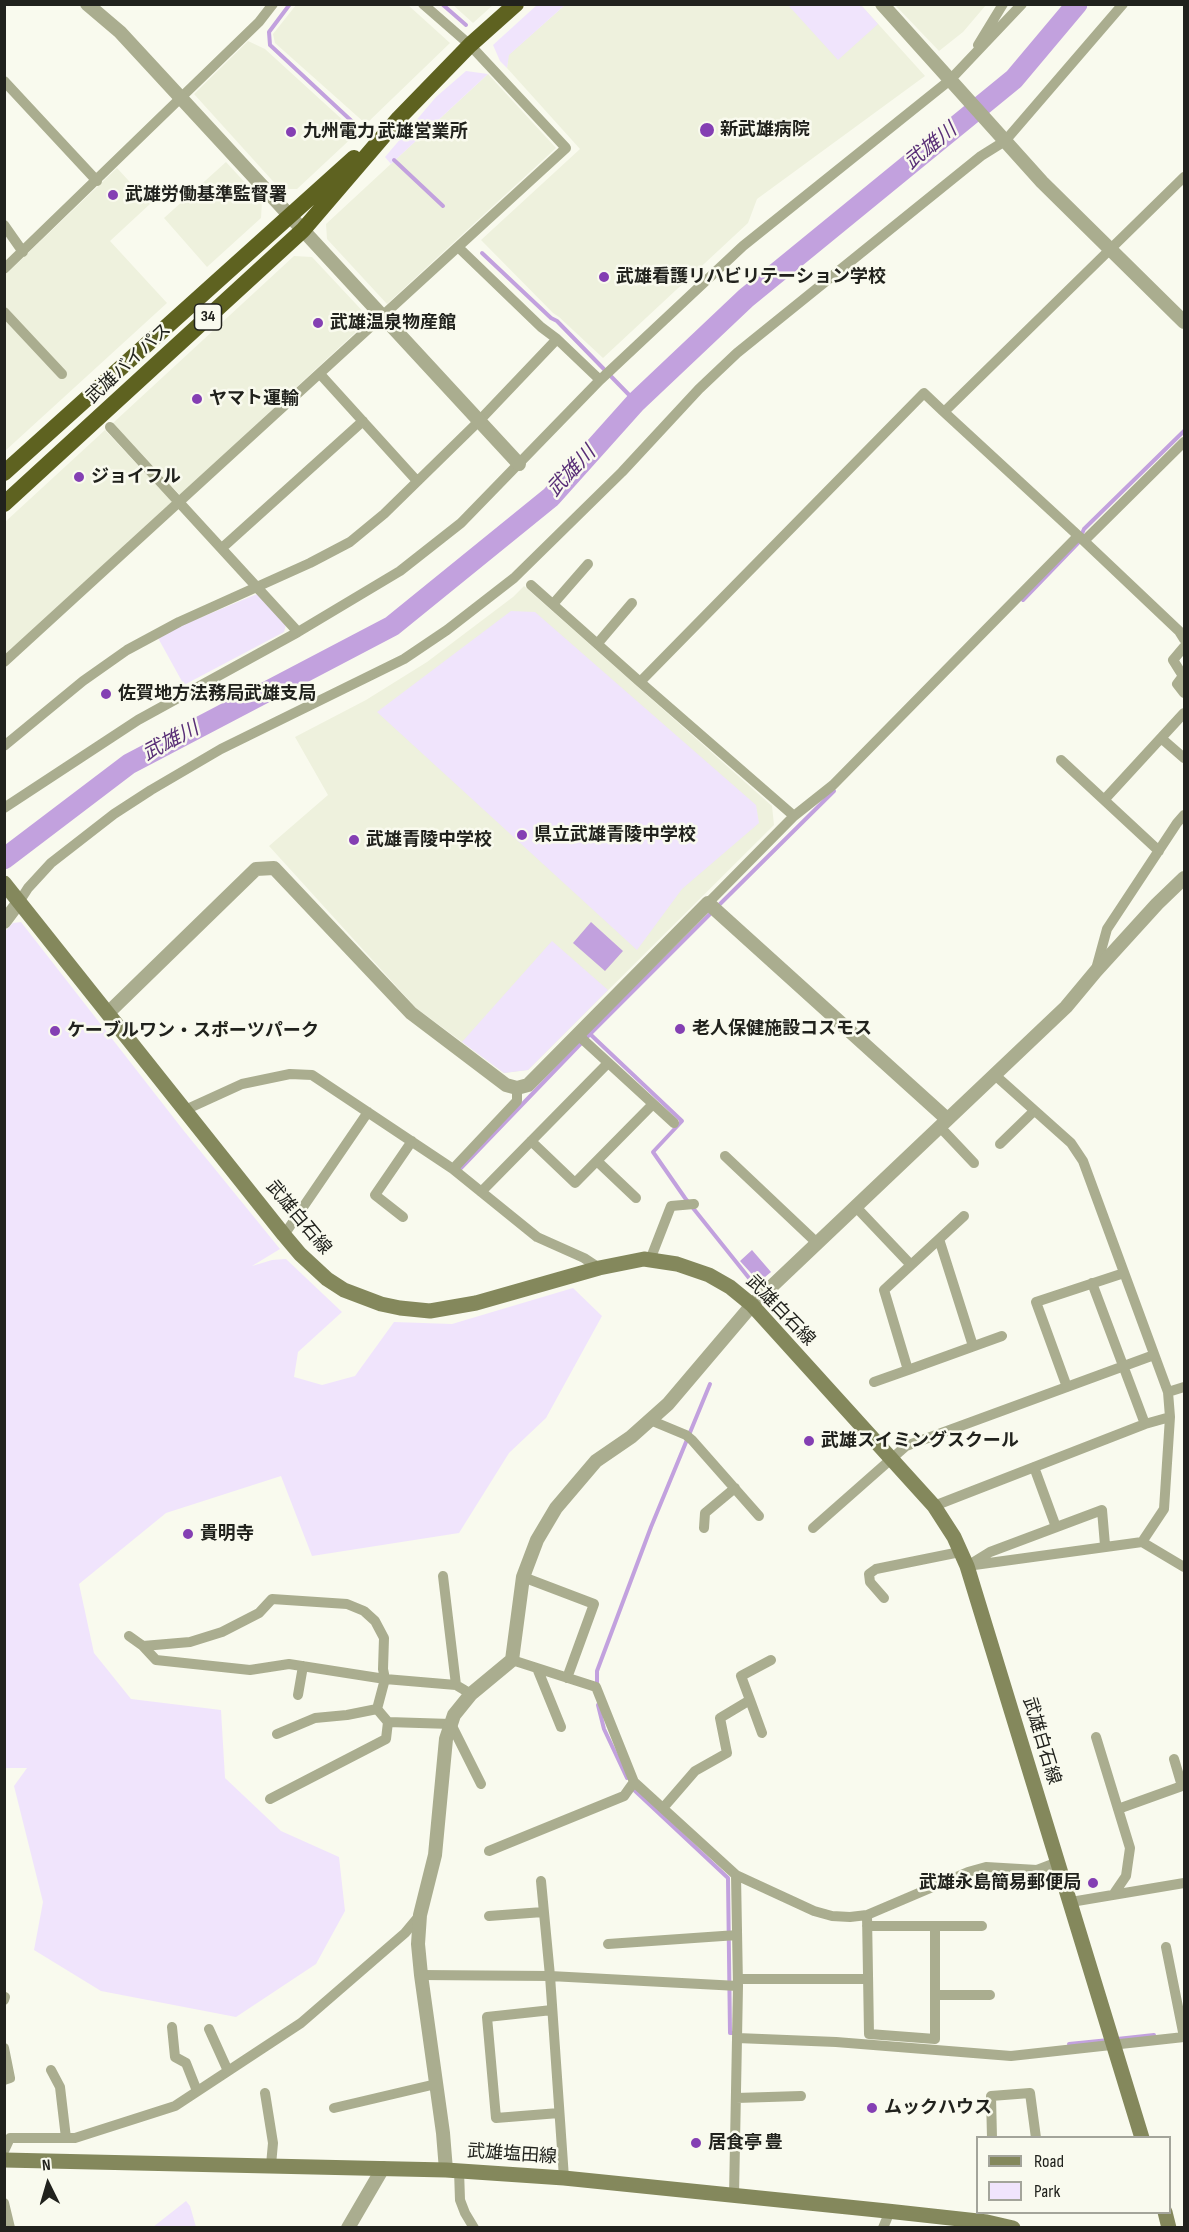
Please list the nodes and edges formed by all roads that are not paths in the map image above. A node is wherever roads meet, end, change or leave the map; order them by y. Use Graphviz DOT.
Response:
graph roads {
  1 [pos="87,4"];
  2 [pos="273,4"];
  3 [pos="423,4"];
  4 [pos="516,4"];
  5 [pos="882,4"];
  6 [pos="1003,4"];
  7 [pos="1022,4"];
  8 [pos="1124,4"];
  9 [pos="470,45"];
  10 [pos="970,60"];
  11 [pos="4,81"];
  12 [pos="951,82"];
  13 [pos="181,98"];
  14 [pos="399,118"];
  15 [pos="1004,140"];
  16 [pos="1185,177"];
  17 [pos="97,181"];
  18 [pos="289,215"];
  19 [pos="4,225"];
  20 [pos="303,230"];
  21 [pos="458,247"];
  22 [pos="1109,250"];
  23 [pos="23,252"];
  24 [pos="4,269"];
  25 [pos="4,312"];
  26 [pos="382,316"];
  27 [pos="1185,322"];
  28 [pos="557,339"];
  29 [pos="62,374"];
  30 [pos="320,374"];
  31 [pos="600,380"];
  32 [pos="944,412"];
  33 [pos="363,421"];
  34 [pos="478,422"];
  35 [pos="110,427"];
  36 [pos="1185,442"];
  37 [pos="519,464"];
  38 [pos="4,473"];
  39 [pos="417,481"];
  40 [pos="180,502"];
  41 [pos="4,504"];
  42 [pos="1081,538"];
  43 [pos="222,548"];
  44 [pos="588,564"];
  45 [pos="531,585"];
  46 [pos="257,587"];
  47 [pos="554,603"];
  48 [pos="632,603"];
  49 [pos="298,632"];
  50 [pos="1185,639"];
  51 [pos="597,643"];
  52 [pos="1185,647"];
  53 [pos="4,662"];
  54 [pos="640,682"];
  55 [pos="1185,693"];
  56 [pos="1185,713"];
  57 [pos="1161,738"];
  58 [pos="4,746"];
  59 [pos="1185,758"];
  60 [pos="1061,760"];
  61 [pos="1104,800"];
  62 [pos="4,808"];
  63 [pos="1185,815"];
  64 [pos="794,816"];
  65 [pos="1159,851"];
  66 [pos="1185,878"];
  67 [pos="12,893"];
  68 [pos="708,903"];
  69 [pos="4,922"];
  70 [pos="1096,970"];
  71 [pos="108,1013"];
  72 [pos="582,1039"];
  73 [pos="608,1063"];
  74 [pos="996,1076"];
  75 [pos="517,1088"];
  76 [pos="653,1104"];
  77 [pos="185,1110"];
  78 [pos="1035,1111"];
  79 [pos="368,1112"];
  80 [pos="674,1123"];
  81 [pos="943,1123"];
  82 [pos="411,1141"];
  83 [pos="531,1142"];
  84 [pos="1000,1144"];
  85 [pos="725,1156"];
  86 [pos="597,1161"];
  87 [pos="974,1163"];
  88 [pos="453,1169"];
  89 [pos="481,1192"];
  90 [pos="636,1198"];
  91 [pos="690,1204"];
  92 [pos="855,1206"];
  93 [pos="964,1216"];
  94 [pos="403,1217"];
  95 [pos="284,1236"];
  96 [pos="939,1239"];
  97 [pos="817,1243"];
  98 [pos="650,1260"];
  99 [pos="911,1265"];
  100 [pos="599,1268"];
  101 [pos="1124,1273"];
  102 [pos="1092,1283"];
  103 [pos="752,1305"];
  104 [pos="1002,1336"];
  105 [pos="973,1346"];
  106 [pos="1154,1355"];
  107 [pos="1124,1366"];
  108 [pos="908,1370"];
  109 [pos="874,1382"];
  110 [pos="1067,1387"];
  111 [pos="1185,1387"];
  112 [pos="1168,1392"];
  113 [pos="1170,1417"];
  114 [pos="650,1420"];
  115 [pos="1145,1424"];
  116 [pos="892,1460"];
  117 [pos="1034,1467"];
  118 [pos="735,1488"];
  119 [pos="934,1506"];
  120 [pos="759,1516"];
  121 [pos="1056,1527"];
  122 [pos="704,1528"];
  123 [pos="813,1528"];
  124 [pos="1142,1542"];
  125 [pos="1106,1545"];
  126 [pos="960,1552"];
  127 [pos="967,1566"];
  128 [pos="1185,1567"];
  129 [pos="443,1576"];
  130 [pos="523,1577"];
  131 [pos="884,1598"];
  132 [pos="129,1636"];
  133 [pos="143,1646"];
  134 [pos="512,1660"];
  135 [pos="771,1660"];
  136 [pos="303,1666"];
  137 [pos="537,1668"];
  138 [pos="567,1678"];
  139 [pos="385,1679"];
  140 [pos="456,1685"];
  141 [pos="471,1694"];
  142 [pos="298,1695"];
  143 [pos="750,1700"];
  144 [pos="377,1709"];
  145 [pos="388,1722"];
  146 [pos="451,1724"];
  147 [pos="561,1727"];
  148 [pos="762,1733"];
  149 [pos="277,1734"];
  150 [pos="1096,1737"];
  151 [pos="1174,1759"];
  152 [pos="634,1782"];
  153 [pos="481,1784"];
  154 [pos="270,1799"];
  155 [pos="663,1808"];
  156 [pos="1118,1809"];
  157 [pos="489,1851"];
  158 [pos="1058,1862"];
  159 [pos="736,1875"];
  160 [pos="541,1881"];
  161 [pos="1185,1883"];
  162 [pos="1113,1895"];
  163 [pos="1071,1902"];
  164 [pos="543,1912"];
  165 [pos="420,1915"];
  166 [pos="489,1916"];
  167 [pos="867,1920"];
  168 [pos="934,1926"];
  169 [pos="981,1926"];
  170 [pos="737,1935"];
  171 [pos="608,1944"];
  172 [pos="1166,1947"];
  173 [pos="421,1975"];
  174 [pos="549,1976"];
  175 [pos="868,1979"];
  176 [pos="738,1982"];
  177 [pos="934,1995"];
  178 [pos="990,1995"];
  179 [pos="552,2010"];
  180 [pos="172,2027"];
  181 [pos="208,2030"];
  182 [pos="1184,2037"];
  183 [pos="737,2038"];
  184 [pos="1114,2044"];
  185 [pos="4,2048"];
  186 [pos="51,2070"];
  187 [pos="228,2071"];
  188 [pos="4,2080"];
  189 [pos="436,2084"];
  190 [pos="197,2091"];
  191 [pos="265,2093"];
  192 [pos="801,2096"];
  193 [pos="736,2098"];
  194 [pos="334,2108"];
  195 [pos="559,2113"];
  196 [pos="992,2136"];
  197 [pos="1036,2136"];
  198 [pos="1141,2136"];
  199 [pos="66,2138"];
  200 [pos="4,2151"];
  201 [pos="4,2160"];
  202 [pos="271,2165"];
  203 [pos="383,2168"];
  204 [pos="453,2170"];
  205 [pos="564,2178"];
  206 [pos="734,2196"];
  207 [pos="4,2203"];
  208 [pos="890,2211"];
  209 [pos="987,2217"];
  210 [pos="9,2228"];
  211 [pos="348,2228"];
  212 [pos="474,2228"];
  213 [pos="883,2228"];
  214 [pos="1013,2228"];
  1 -- 13 [label="street"];
  2 -- 13 [label="street"];
  3 -- 9 [label="street"];
  4 -- 9 [label="highway, 武雄バイパス / 34"];
  5 -- 12 [label="street"];
  6 -- 10 [label="street"];
  7 -- 10 [label="street"];
  8 -- 15 [label="street"];
  9 -- 14 [label="highway, 武雄バイパス / 34"];
  9 -- 21 [label="street"];
  10 -- 12 [label="street"];
  11 -- 17 [label="street"];
  12 -- 15 [label="street"];
  12 -- 31 [label="street"];
  13 -- 17 [label="street"];
  13 -- 18 [label="street"];
  14 -- 18 [label="highway, 武雄バイパス / 34"];
  14 -- 20 [label="highway, 武雄バイパス / 34"];
  15 -- 22 [label="street"];
  15 -- 67 [label="street"];
  16 -- 22 [label="street"];
  17 -- 23 [label="street"];
  18 -- 20 [label="street"];
  18 -- 38 [label="highway, 武雄バイパス / 34"];
  19 -- 23 [label="street"];
  20 -- 26 [label="street"];
  20 -- 41 [label="highway, 武雄バイパス / 34"];
  21 -- 26 [label="street"];
  21 -- 28 [label="street"];
  22 -- 27 [label="street"];
  22 -- 32 [label="street"];
  23 -- 24 [label="street"];
  25 -- 29 [label="street"];
  26 -- 30 [label="street"];
  26 -- 34 [label="street"];
  28 -- 31 [label="street"];
  28 -- 34 [label="street"];
  30 -- 33 [label="street"];
  30 -- 40 [label="street"];
  31 -- 37 [label="street"];
  32 -- 42 [label="street"];
  32 -- 54 [label="street"];
  33 -- 39 [label="street"];
  33 -- 43 [label="street"];
  34 -- 37 [label="street"];
  34 -- 39 [label="street"];
  35 -- 40 [label="street"];
  36 -- 42 [label="street"];
  37 -- 49 [label="street"];
  39 -- 46 [label="street"];
  40 -- 43 [label="street"];
  40 -- 53 [label="street"];
  42 -- 50 [label="street"];
  42 -- 64 [label="street"];
  43 -- 46 [label="street"];
  44 -- 47 [label="street"];
  45 -- 47 [label="street"];
  46 -- 49 [label="street"];
  46 -- 58 [label="street"];
  47 -- 51 [label="street"];
  48 -- 51 [label="street"];
  49 -- 62 [label="street"];
  51 -- 54 [label="street"];
  52 -- 55 [label="street"];
  54 -- 64 [label="street"];
  56 -- 57 [label="street"];
  57 -- 59 [label="street"];
  57 -- 61 [label="street"];
  60 -- 61 [label="street"];
  61 -- 65 [label="street"];
  63 -- 65 [label="street"];
  64 -- 68 [label="street"];
  65 -- 70 [label="street"];
  66 -- 70 [label="street"];
  67 -- 69 [label="street"];
  67 -- 71 [label="main road, 武雄白石線"];
  68 -- 72 [label="street"];
  68 -- 81 [label="street"];
  70 -- 74 [label="street"];
  71 -- 75 [label="street"];
  71 -- 77 [label="main road, 武雄白石線"];
  72 -- 73 [label="street"];
  72 -- 75 [label="street"];
  73 -- 76 [label="street"];
  73 -- 83 [label="street"];
  74 -- 78 [label="street"];
  74 -- 81 [label="street"];
  75 -- 88 [label="street"];
  76 -- 80 [label="street"];
  76 -- 86 [label="street"];
  77 -- 79 [label="street"];
  77 -- 95 [label="main road, 武雄白石線"];
  78 -- 84 [label="street"];
  78 -- 101 [label="street"];
  79 -- 82 [label="street"];
  79 -- 95 [label="street"];
  81 -- 87 [label="street"];
  81 -- 92 [label="street"];
  82 -- 88 [label="street"];
  82 -- 94 [label="street"];
  83 -- 86 [label="street"];
  83 -- 89 [label="street"];
  85 -- 97 [label="street"];
  86 -- 90 [label="street"];
  88 -- 89 [label="street"];
  89 -- 100 [label="street"];
  91 -- 98 [label="street"];
  92 -- 97 [label="street"];
  92 -- 99 [label="street"];
  93 -- 96 [label="street"];
  95 -- 100 [label="main road, 武雄白石線"];
  96 -- 99 [label="street"];
  96 -- 105 [label="street"];
  97 -- 103 [label="street"];
  98 -- 100 [label="main road, 武雄白石線"];
  98 -- 103 [label="main road, 武雄白石線"];
  99 -- 108 [label="street"];
  101 -- 102 [label="street"];
  101 -- 106 [label="street"];
  102 -- 107 [label="street"];
  102 -- 110 [label="street"];
  103 -- 114 [label="street"];
  103 -- 116 [label="main road, 武雄白石線"];
  104 -- 105 [label="street"];
  105 -- 108 [label="street"];
  106 -- 107 [label="street"];
  106 -- 112 [label="street"];
  107 -- 110 [label="street"];
  107 -- 115 [label="street"];
  108 -- 109 [label="street"];
  110 -- 116 [label="street"];
  111 -- 112 [label="street"];
  112 -- 113 [label="street"];
  113 -- 115 [label="street"];
  113 -- 124 [label="street"];
  114 -- 118 [label="street"];
  114 -- 130 [label="street"];
  115 -- 117 [label="street"];
  116 -- 119 [label="main road, 武雄白石線"];
  116 -- 123 [label="street"];
  117 -- 119 [label="street"];
  117 -- 121 [label="street"];
  118 -- 120 [label="street"];
  118 -- 122 [label="street"];
  119 -- 126 [label="main road, 武雄白石線"];
  121 -- 125 [label="street"];
  121 -- 127 [label="street"];
  124 -- 125 [label="street"];
  124 -- 128 [label="street"];
  125 -- 127 [label="street"];
  126 -- 127 [label="main road, 武雄白石線"];
  126 -- 131 [label="street"];
  127 -- 158 [label="main road, 武雄白石線"];
  129 -- 140 [label="street"];
  130 -- 134 [label="street"];
  130 -- 138 [label="street"];
  132 -- 133 [label="street"];
  133 -- 136 [label="street"];
  133 -- 139 [label="street"];
  134 -- 137 [label="street"];
  134 -- 141 [label="street"];
  135 -- 143 [label="street"];
  136 -- 139 [label="street"];
  136 -- 142 [label="street"];
  137 -- 138 [label="street"];
  137 -- 147 [label="street"];
  138 -- 152 [label="street"];
  139 -- 140 [label="street"];
  139 -- 144 [label="street"];
  140 -- 141 [label="street"];
  141 -- 146 [label="street"];
  143 -- 148 [label="street"];
  143 -- 155 [label="street"];
  144 -- 145 [label="street"];
  144 -- 149 [label="street"];
  145 -- 146 [label="street"];
  145 -- 154 [label="street"];
  146 -- 153 [label="street"];
  146 -- 165 [label="street"];
  150 -- 156 [label="street"];
  151 -- 156 [label="street"];
  152 -- 155 [label="street"];
  152 -- 157 [label="street"];
  155 -- 159 [label="street"];
  156 -- 162 [label="street"];
  158 -- 163 [label="main road, 武雄白石線"];
  158 -- 167 [label="street"];
  159 -- 167 [label="street"];
  159 -- 170 [label="street"];
  160 -- 164 [label="street"];
  161 -- 162 [label="street"];
  162 -- 163 [label="street"];
  163 -- 184 [label="main road, 武雄白石線"];
  164 -- 166 [label="street"];
  164 -- 174 [label="street"];
  165 -- 173 [label="street"];
  165 -- 187 [label="street"];
  167 -- 168 [label="street"];
  167 -- 175 [label="street"];
  168 -- 169 [label="street"];
  168 -- 177 [label="street"];
  170 -- 171 [label="street"];
  170 -- 176 [label="street"];
  172 -- 182 [label="street"];
  173 -- 174 [label="street"];
  173 -- 189 [label="street"];
  174 -- 176 [label="street"];
  174 -- 179 [label="street"];
  175 -- 176 [label="street"];
  175 -- 177 [label="street"];
  176 -- 183 [label="street"];
  177 -- 178 [label="street"];
  179 -- 195 [label="street"];
  179 -- 195 [label="street"];
  180 -- 190 [label="street"];
  181 -- 187 [label="street"];
  182 -- 184 [label="street"];
  183 -- 184 [label="street"];
  183 -- 193 [label="street"];
  184 -- 198 [label="main road, 武雄白石線"];
  185 -- 188 [label="street"];
  186 -- 199 [label="street"];
  187 -- 190 [label="street"];
  189 -- 194 [label="street"];
  189 -- 204 [label="street"];
  190 -- 199 [label="street"];
  191 -- 202 [label="street"];
  192 -- 193 [label="street"];
  193 -- 206 [label="street"];
  195 -- 205 [label="street"];
  196 -- 197 [label="street"];
  199 -- 200 [label="street"];
  201 -- 202 [label="main road, 武雄塩田線"];
  202 -- 203 [label="main road, 武雄塩田線"];
  203 -- 204 [label="main road, 武雄塩田線"];
  203 -- 211 [label="street"];
  204 -- 205 [label="main road, 武雄塩田線"];
  204 -- 212 [label="street"];
  205 -- 206 [label="main road, 武雄塩田線"];
  206 -- 208 [label="main road, 武雄塩田線"];
  207 -- 210 [label="street"];
  208 -- 209 [label="main road, 武雄塩田線"];
  208 -- 213 [label="street"];
  209 -- 214 [label="main road, 武雄塩田線"];
}
